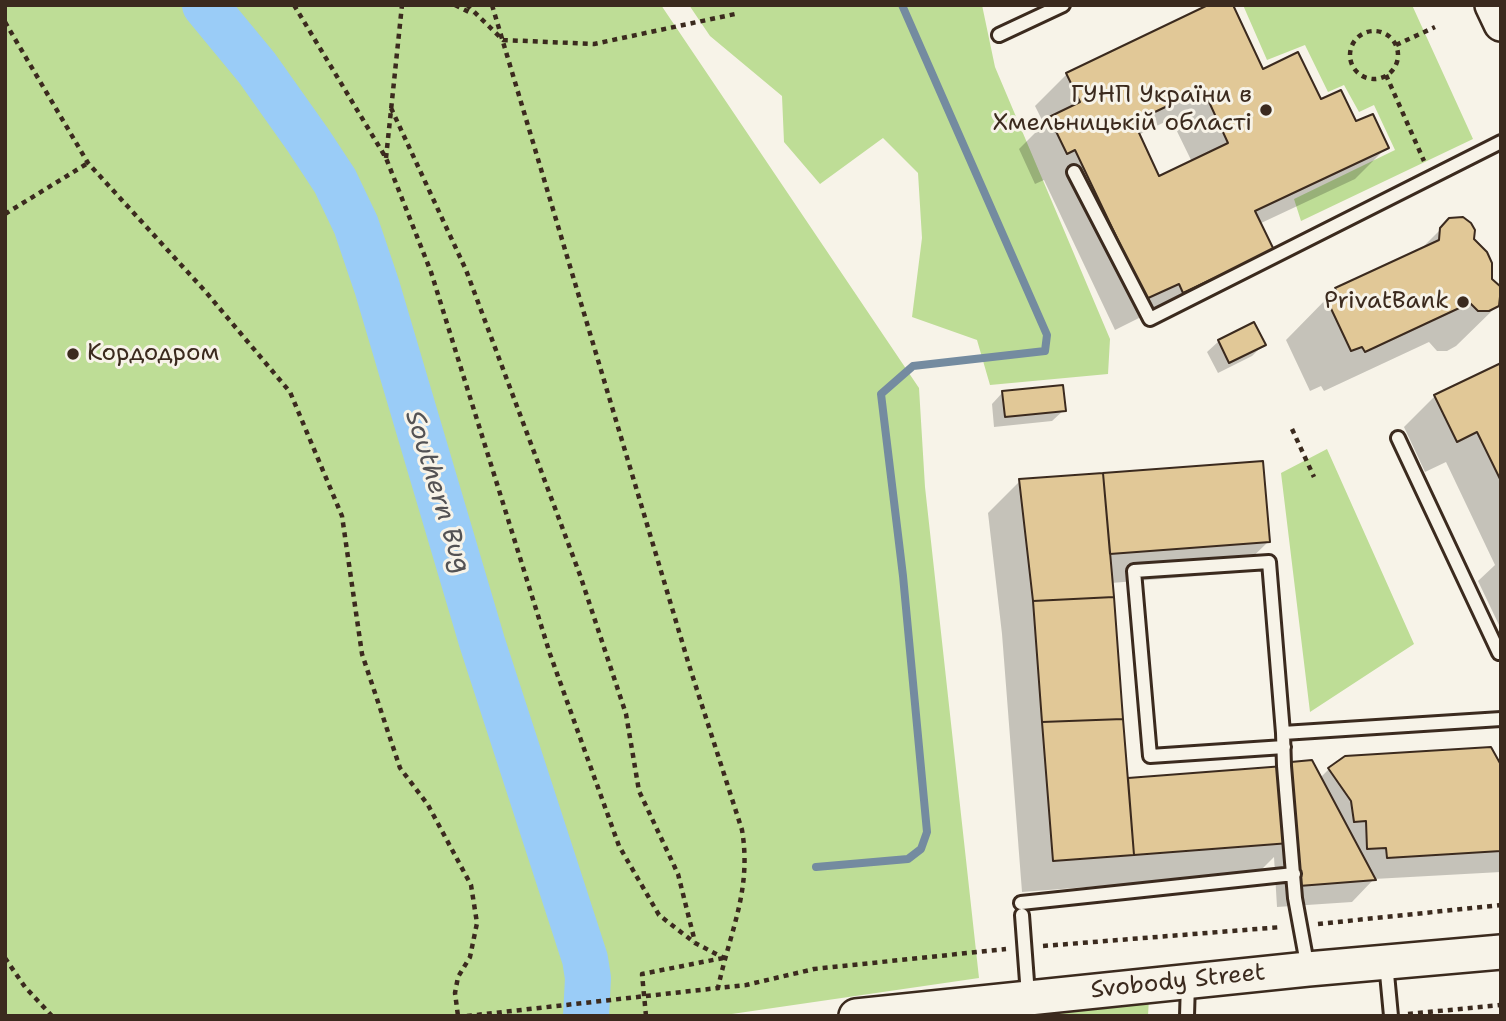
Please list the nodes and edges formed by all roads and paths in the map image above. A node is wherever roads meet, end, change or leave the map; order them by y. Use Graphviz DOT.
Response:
graph roads {
  1 [pos="294,5"];
  2 [pos="402,5"];
  3 [pos="455,5"];
  4 [pos="467,5"];
  5 [pos="492,5"];
  6 [pos="1063,5"];
  7 [pos="1492,5"];
  8 [pos="474,14"];
  9 [pos="735,14"];
  10 [pos="5,22"];
  11 [pos="1501,24"];
  12 [pos="1435,27"];
  13 [pos="999,35"];
  14 [pos="503,40"];
  15 [pos="1396,46"];
  16 [pos="1386,75"];
  17 [pos="391,108"];
  18 [pos="1501,142"];
  19 [pos="386,158"];
  20 [pos="88,163"];
  21 [pos="1074,172"];
  22 [pos="1431,176"];
  23 [pos="5,214"];
  24 [pos="1292,429"];
  25 [pos="1398,438"];
  26 [pos="1314,477"];
  27 [pos="1501,652"];
  28 [pos="1501,719"];
  29 [pos="1283,733"];
  30 [pos="1284,747"];
  31 [pos="1294,874"];
  32 [pos="1501,905"];
  33 [pos="1302,926"];
  34 [pos="695,943"];
  35 [pos="1024,947"];
  36 [pos="1501,952"];
  37 [pos="5,958"];
  38 [pos="724,958"];
  39 [pos="1386,962"];
  40 [pos="1308,969"];
  41 [pos="1188,982"];
  42 [pos="718,988"];
  43 [pos="1028,998"];
  44 [pos="1501,1005"];
  45 [pos="52,1016"];
  46 [pos="458,1016"];
  47 [pos="467,1016"];
  48 [pos="646,1016"];
  49 [pos="856,1016"];
  50 [pos="1187,1016"];
  51 [pos="1393,1016"];
  1 -- 19 [label="path"];
  2 -- 17 [label="path"];
  3 -- 8 [label="path"];
  4 -- 8 [label="path"];
  5 -- 14 [label="path"];
  6 -- 13 [label="lane"];
  7 -- 11 [label="main road"];
  8 -- 14 [label="path"];
  9 -- 14 [label="path"];
  10 -- 20 [label="path"];
  12 -- 15 [label="path"];
  14 -- 38 [label="path"];
  15 -- 16 [label="path"];
  15 -- 16 [label="path"];
  16 -- 22 [label="path"];
  17 -- 19 [label="path"];
  17 -- 34 [label="path"];
  18 -- 22 [label="lane"];
  19 -- 34 [label="path"];
  20 -- 23 [label="path"];
  20 -- 46 [label="path"];
  21 -- 22 [label="lane"];
  24 -- 26 [label="path"];
  25 -- 27 [label="lane"];
  28 -- 29 [label="lane"];
  29 -- 30 [label="lane"];
  29 -- 30 [label="lane"];
  30 -- 31 [label="lane"];
  31 -- 33 [label="lane"];
  31 -- 35 [label="lane"];
  32 -- 33 [label="path"];
  33 -- 35 [label="path"];
  33 -- 40 [label="lane"];
  34 -- 38 [label="path"];
  35 -- 42 [label="path"];
  35 -- 43 [label="lane"];
  36 -- 39 [label="main road, Svobody Street"];
  37 -- 45 [label="path"];
  38 -- 42 [label="path"];
  38 -- 48 [label="path"];
  39 -- 40 [label="main road, Svobody Street"];
  39 -- 51 [label="lane"];
  40 -- 41 [label="main road, Svobody Street"];
  41 -- 43 [label="main road, Svobody Street"];
  41 -- 50 [label="lane"];
  42 -- 47 [label="path, bridge"];
  43 -- 49 [label="main road, Svobody Street"];
  44 -- 51 [label="path"];
}
